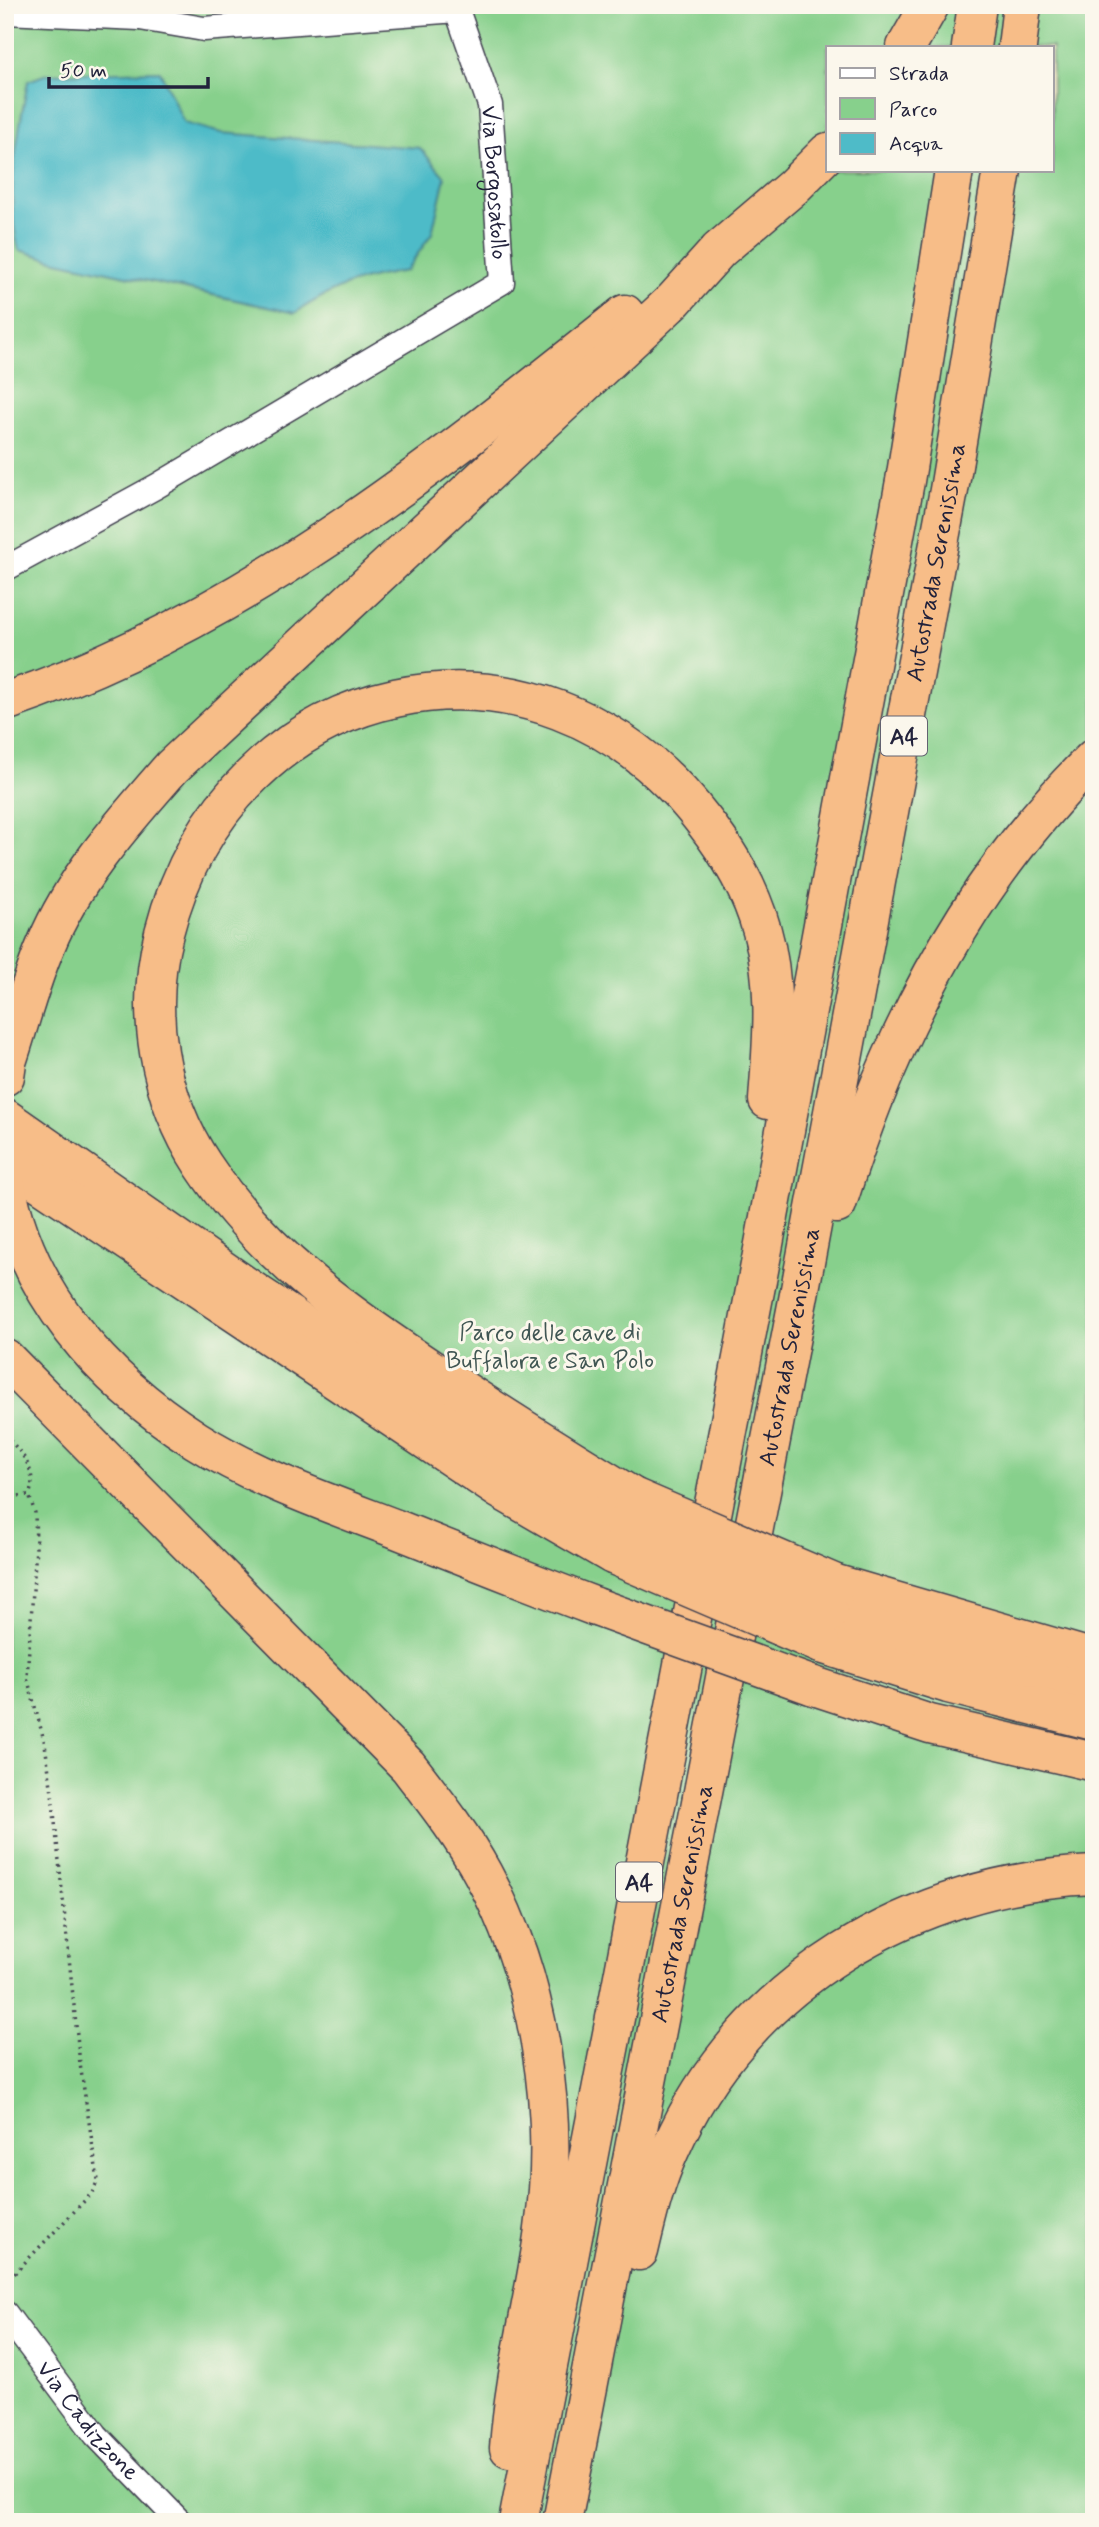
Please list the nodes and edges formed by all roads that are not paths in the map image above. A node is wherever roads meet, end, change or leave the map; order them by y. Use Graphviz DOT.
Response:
graph roads {
  1 [pos="930,5"];
  2 [pos="977,5"];
  3 [pos="1023,5"];
  4 [pos="5,12"];
  5 [pos="907,46"];
  6 [pos="971,46"];
  7 [pos="1017,46"];
  8 [pos="826,154"];
  9 [pos="954,172"];
  10 [pos="1002,172"];
  11 [pos="719,250"];
  12 [pos="5,569"];
  13 [pos="5,702"];
  14 [pos="1094,758"];
  15 [pos="6,1069"];
  16 [pos="5,1118"];
  17 [pos="5,1159"];
  18 [pos="8,1195"];
  19 [pos="764,1244"];
  20 [pos="798,1300"];
  21 [pos="5,1358"];
  22 [pos="623,1525"];
  23 [pos="829,1614"];
  24 [pos="1094,1659"];
  25 [pos="1094,1693"];
  26 [pos="1094,1721"];
  27 [pos="1094,1762"];
  28 [pos="1094,1875"];
  29 [pos="5,2313"];
  30 [pos="180,2522"];
  31 [pos="507,2522"];
  32 [pos="517,2522"];
  33 [pos="562,2522"];
  34 [pos="572,2522"];
  1 -- 5 [label="highway"];
  2 -- 6 [label="highway"];
  3 -- 7 [label="highway"];
  4 -- 12 [label="street, Via Borgosatollo"];
  8 -- 11 [label="highway"];
  9 -- 19 [label="highway, Autostrada Serenissima / A4"];
  10 -- 20 [label="highway, Autostrada Serenissima / A4"];
  11 -- 13 [label="highway"];
  11 -- 15 [label="highway"];
  14 -- 20 [label="highway"];
  16 -- 22 [label="highway"];
  17 -- 22 [label="highway"];
  18 -- 27 [label="highway, bridge"];
  19 -- 22 [label="highway"];
  19 -- 32 [label="highway, Autostrada Serenissima / A4"];
  20 -- 33 [label="highway, Autostrada Serenissima / A4"];
  21 -- 31 [label="highway"];
  22 -- 23 [label="highway, bridge"];
  22 -- 23 [label="highway, bridge"];
  23 -- 24 [label="highway"];
  23 -- 25 [label="highway"];
  23 -- 26 [label="highway"];
  28 -- 34 [label="highway"];
  29 -- 30 [label="street, Via Cadizzone"];
}
